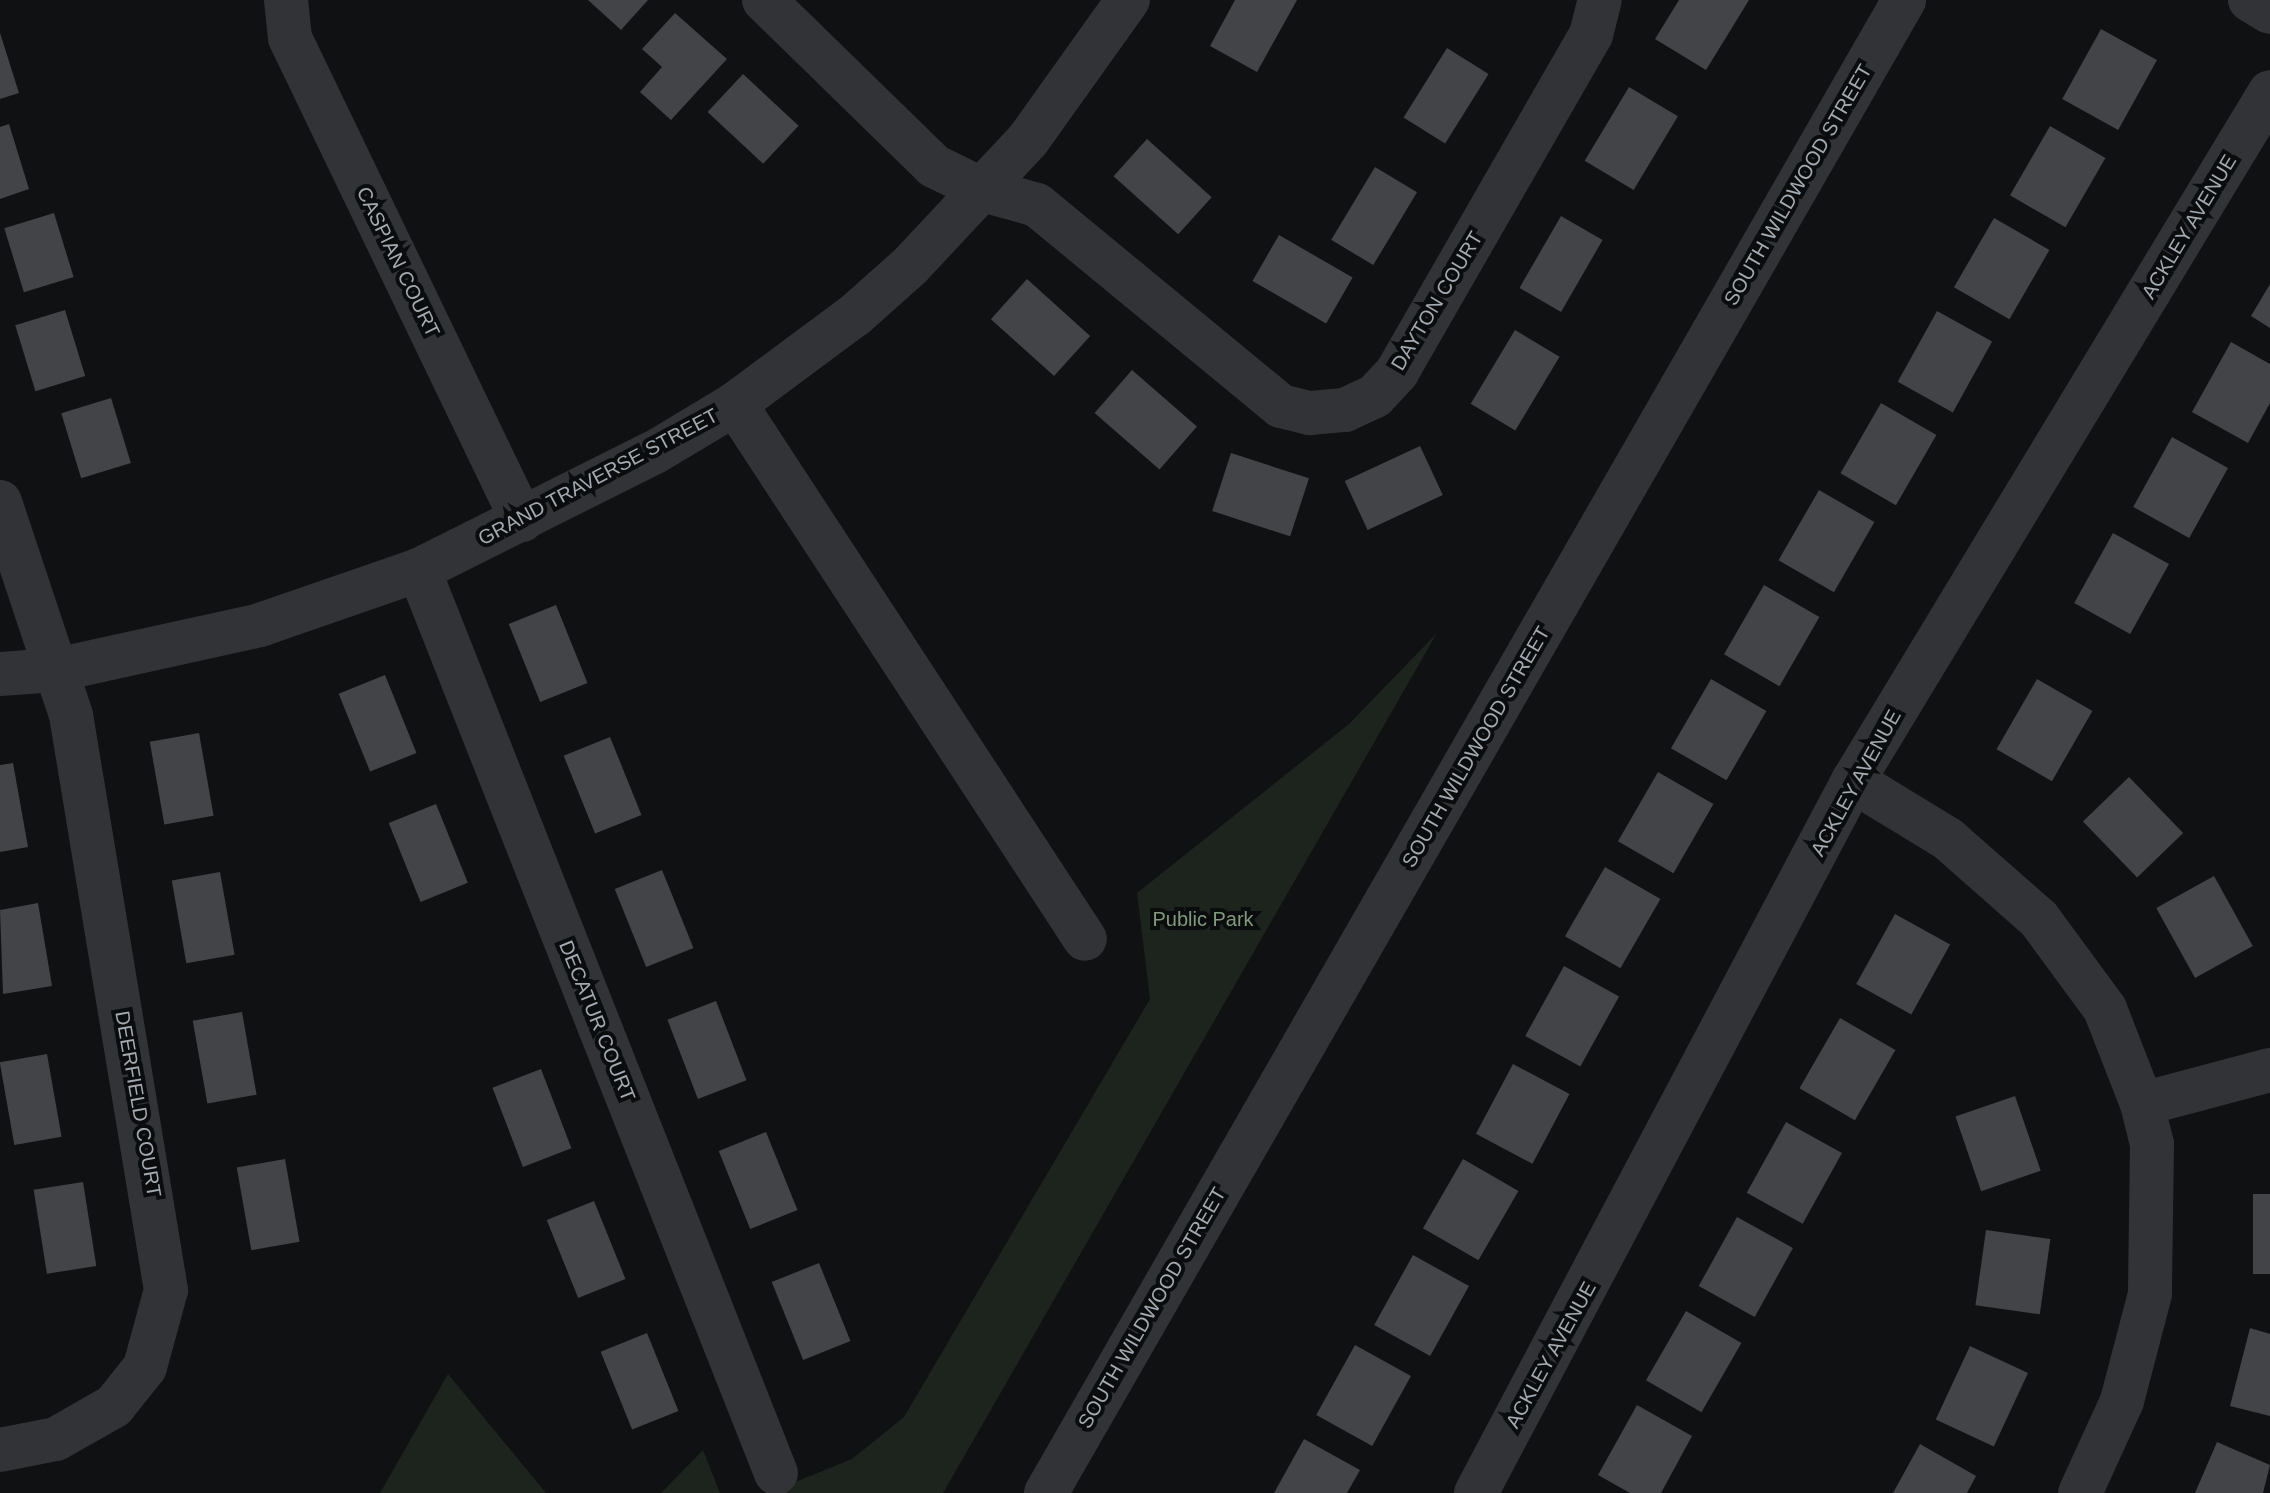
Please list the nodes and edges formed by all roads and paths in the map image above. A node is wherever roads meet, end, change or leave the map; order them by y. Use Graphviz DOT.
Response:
graph roads {
  1 [pos="286,0"];
  2 [pos="764,0"];
  3 [pos="1128,0"];
  4 [pos="1600,0"];
  5 [pos="1904,0"];
  6 [pos="2250,0"];
  7 [pos="2270,12"];
  8 [pos="2270,92"];
  9 [pos="983,190"];
  10 [pos="735,404"];
  11 [pos="0,502"];
  12 [pos="522,520"];
  13 [pos="419,570"];
  14 [pos="56,670"];
  15 [pos="0,674"];
  16 [pos="1853,781"];
  17 [pos="1085,939"];
  18 [pos="2270,1070"];
  19 [pos="2142,1104"];
  20 [pos="0,1450"];
  21 [pos="776,1473"];
  22 [pos="1046,1493"];
  23 [pos="1476,1493"];
  24 [pos="2080,1493"];
  1 -- 12 [label="street, CASPIAN COURT"];
  2 -- 9 [label="street"];
  3 -- 9 [label="street, GRAND TRAVERSE STREET"];
  4 -- 9 [label="street, DAYTON COURT"];
  5 -- 22 [label="street, SOUTH WILDWOOD STREET"];
  6 -- 7 [label="street"];
  8 -- 16 [label="street, ACKLEY AVENUE"];
  9 -- 10 [label="street, GRAND TRAVERSE STREET"];
  10 -- 12 [label="street, GRAND TRAVERSE STREET"];
  10 -- 17 [label="street"];
  11 -- 14 [label="street"];
  12 -- 13 [label="street, GRAND TRAVERSE STREET"];
  13 -- 14 [label="street, GRAND TRAVERSE STREET"];
  13 -- 21 [label="street, DECATUR COURT"];
  14 -- 15 [label="street, GRAND TRAVERSE STREET"];
  14 -- 20 [label="street, DEERFIELD COURT"];
  16 -- 19 [label="street"];
  16 -- 23 [label="street, ACKLEY AVENUE"];
  18 -- 19 [label="street"];
  19 -- 24 [label="street"];
}
